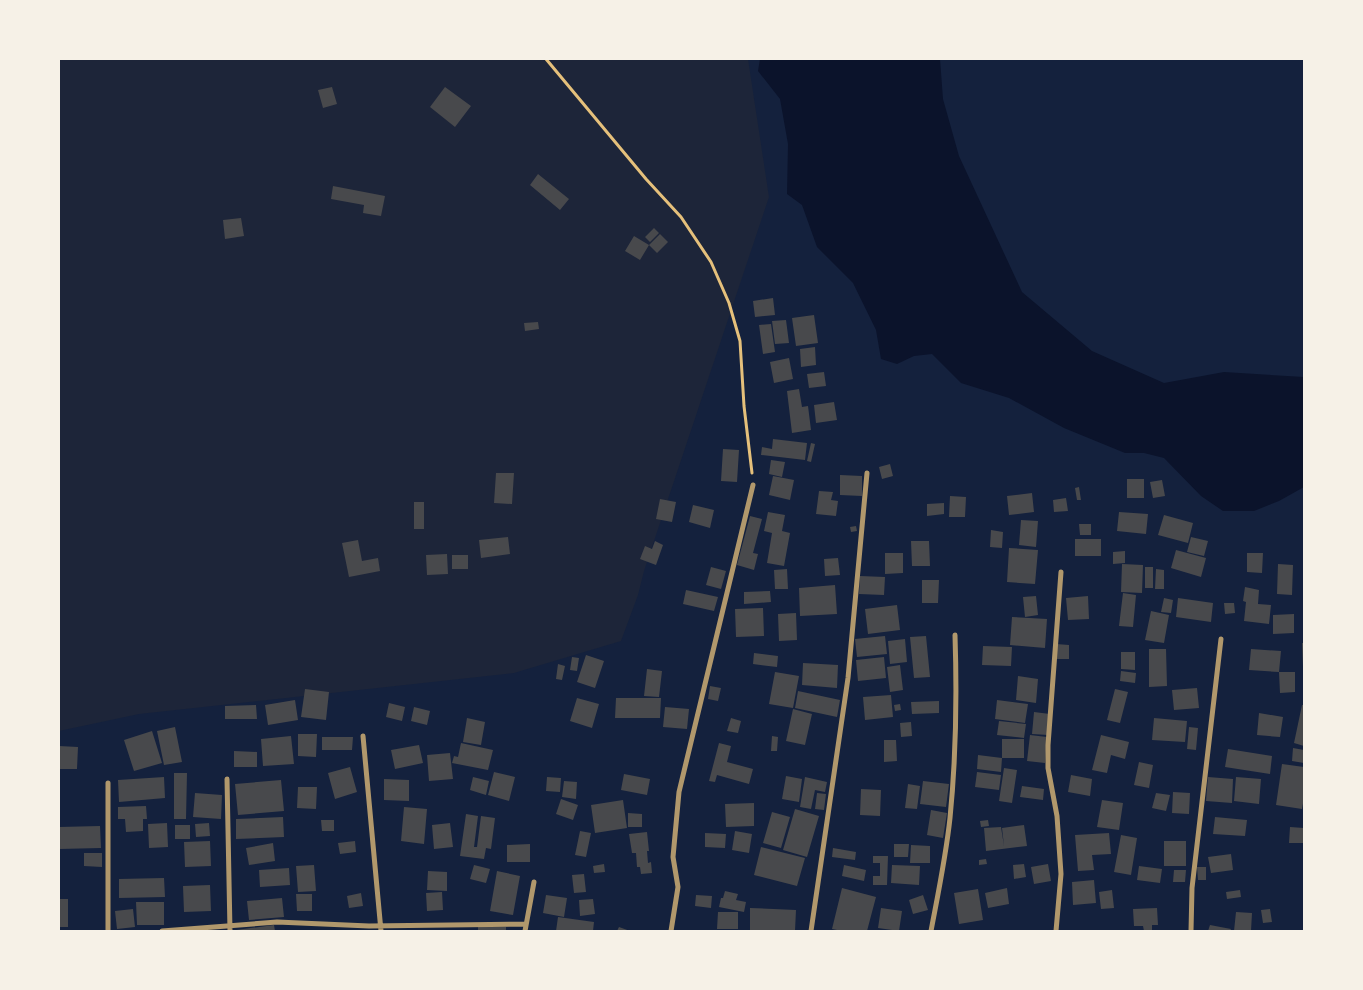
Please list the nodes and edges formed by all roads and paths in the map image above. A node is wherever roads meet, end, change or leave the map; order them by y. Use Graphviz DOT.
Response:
graph roads {
  1 [pos="546,59"];
  2 [pos="867,473"];
  3 [pos="753,485"];
  4 [pos="1061,572"];
  5 [pos="955,635"];
  6 [pos="1221,639"];
  7 [pos="363,736"];
  8 [pos="227,779"];
  9 [pos="108,783"];
  10 [pos="534,882"];
  11 [pos="526,924"];
  12 [pos="381,928"];
  13 [pos="230,929"];
  14 [pos="108,931"];
  15 [pos="162,931"];
  16 [pos="525,931"];
  17 [pos="671,931"];
  18 [pos="811,931"];
  19 [pos="931,931"];
  20 [pos="1056,931"];
  21 [pos="1191,931"];
  1 -- 3 [label="path"];
  2 -- 18 [label="street"];
  3 -- 17 [label="street"];
  4 -- 20 [label="street"];
  5 -- 19 [label="street"];
  6 -- 21 [label="street"];
  7 -- 12 [label="street"];
  8 -- 13 [label="street"];
  9 -- 14 [label="street"];
  10 -- 11 [label="street"];
  11 -- 12 [label="street"];
  11 -- 16 [label="street"];
  12 -- 13 [label="street"];
  13 -- 15 [label="street"];
}
